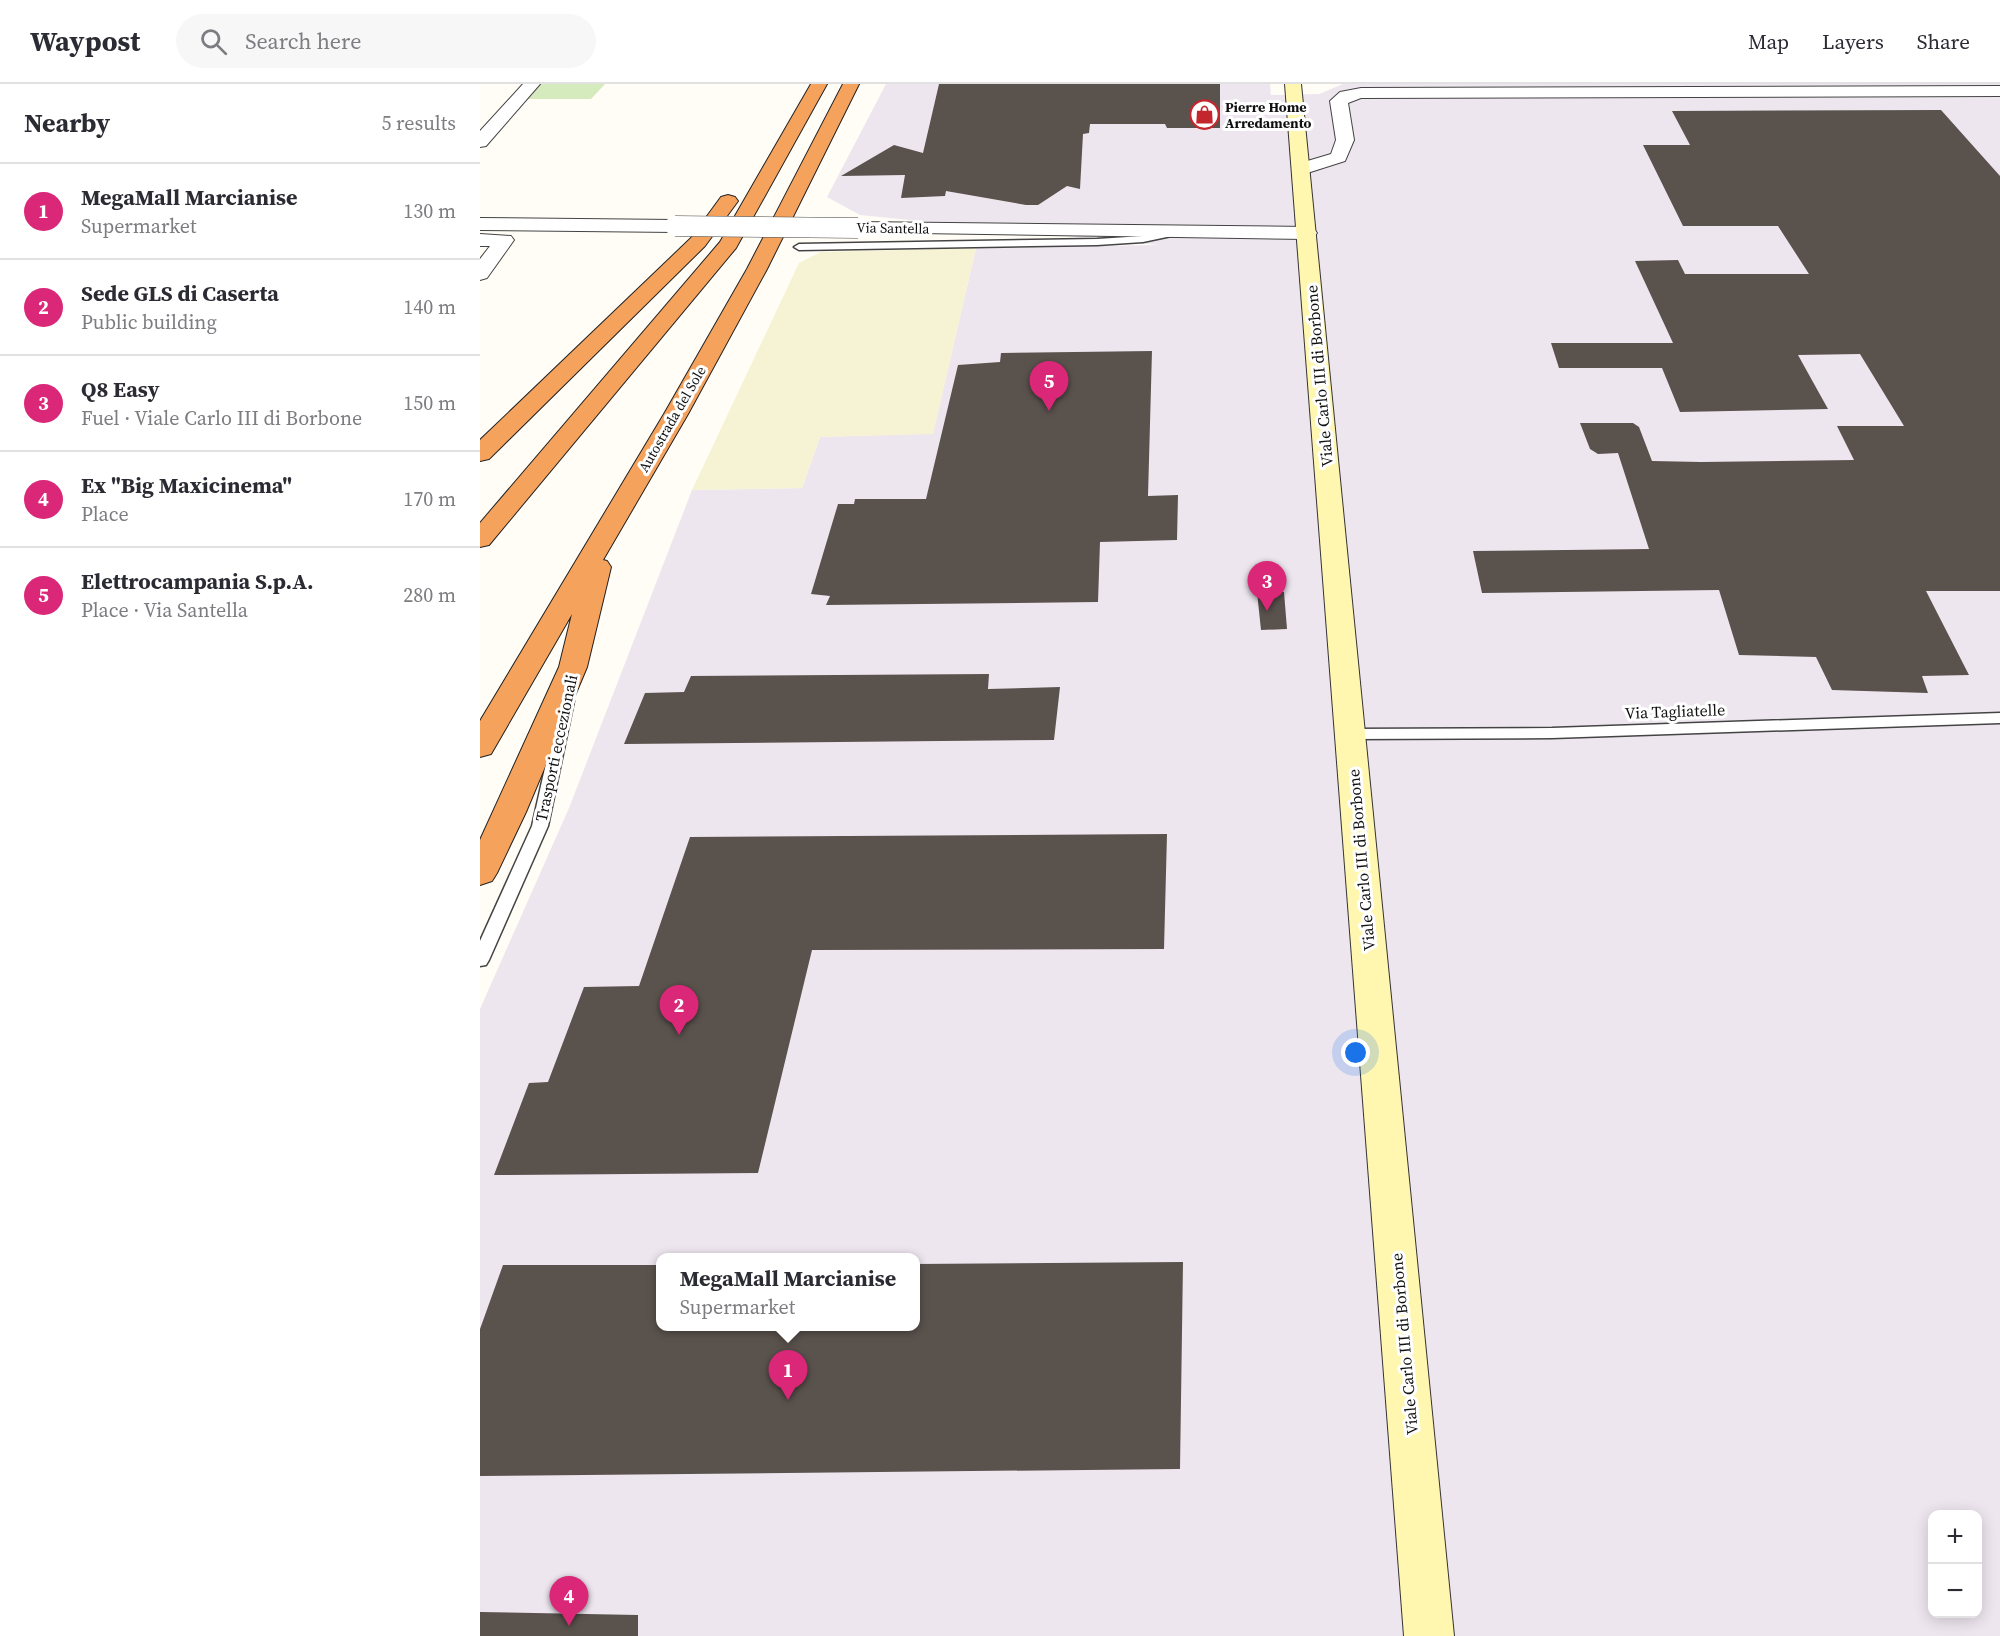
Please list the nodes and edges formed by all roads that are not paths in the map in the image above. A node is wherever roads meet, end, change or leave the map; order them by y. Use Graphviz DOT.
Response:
graph roads {
  1 [pos="532,84"];
  2 [pos="851,84"];
  3 [pos="818,87"];
  4 [pos="2000,91"];
  5 [pos="1299,94"];
  6 [pos="481,140"];
  7 [pos="1300,169"];
  8 [pos="480,224"];
  9 [pos="1177,232"];
  10 [pos="1307,233"];
  11 [pos="480,240"];
  12 [pos="800,247"];
  13 [pos="480,274"];
  14 [pos="480,454"];
  15 [pos="607,535"];
  16 [pos="480,539"];
  17 [pos="573,667"];
  18 [pos="2000,718"];
  19 [pos="1350,734"];
  20 [pos="480,747"];
  21 [pos="480,873"];
  22 [pos="480,960"];
  23 [pos="1429,1636"];
  1 -- 6 [label="street"];
  2 -- 15 [label="highway, Autostrada del Sole"];
  3 -- 14 [label="highway"];
  3 -- 16 [label="highway"];
  4 -- 7 [label="street"];
  5 -- 7 [label="main road, Viale Carlo III di Borbone"];
  7 -- 10 [label="main road, Viale Carlo III di Borbone"];
  8 -- 9 [label="street, Via Santella, bridge"];
  9 -- 10 [label="street, Via Santella"];
  9 -- 12 [label="lane"];
  10 -- 19 [label="main road, Viale Carlo III di Borbone"];
  11 -- 13 [label="street"];
  15 -- 17 [label="highway"];
  15 -- 20 [label="highway, Autostrada del Sole"];
  17 -- 21 [label="highway"];
  17 -- 22 [label="lane, Trasporti eccezionali"];
  18 -- 19 [label="lane, Via Tagliatelle"];
  19 -- 23 [label="main road, Viale Carlo III di Borbone"];
}
